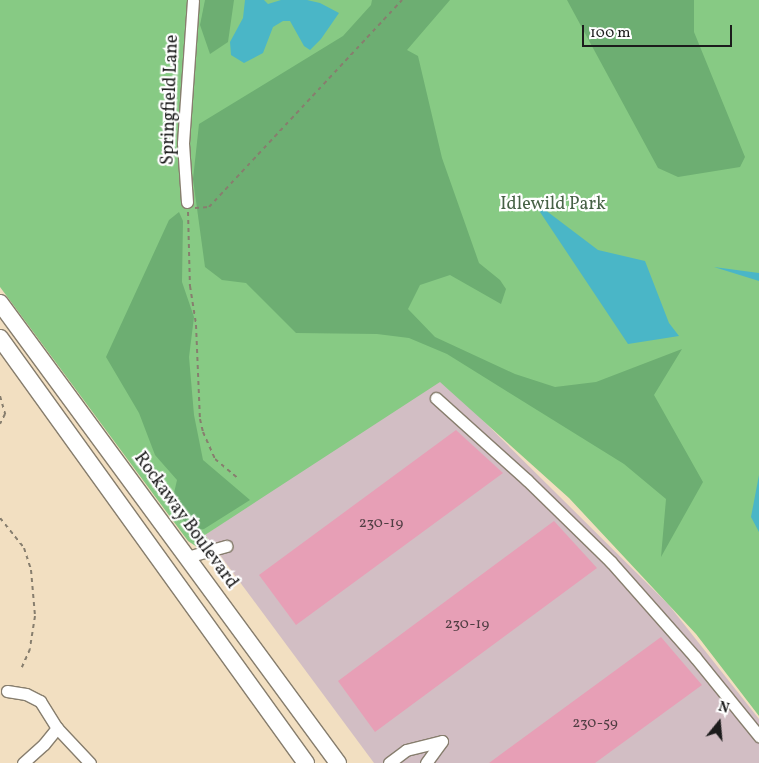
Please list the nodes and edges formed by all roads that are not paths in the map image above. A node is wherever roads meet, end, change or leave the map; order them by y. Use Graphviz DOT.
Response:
graph roads {
  1 [pos="193,0"];
  2 [pos="187,202"];
  3 [pos="0,303"];
  4 [pos="0,338"];
  5 [pos="436,398"];
  6 [pos="226,546"];
  7 [pos="187,558"];
  8 [pos="7,691"];
  9 [pos="57,728"];
  10 [pos="759,736"];
  11 [pos="24,763"];
  12 [pos="90,763"];
  13 [pos="306,763"];
  14 [pos="338,763"];
  15 [pos="389,763"];
  16 [pos="426,763"];
  1 -- 2 [label="street, Springfield Lane"];
  3 -- 7 [label="highway, Rockaway Boulevard"];
  4 -- 13 [label="highway"];
  5 -- 10 [label="street"];
  6 -- 7 [label="street"];
  7 -- 14 [label="highway, Rockaway Boulevard"];
  8 -- 9 [label="street"];
  9 -- 11 [label="street"];
  9 -- 12 [label="street"];
  15 -- 16 [label="street"];
}
